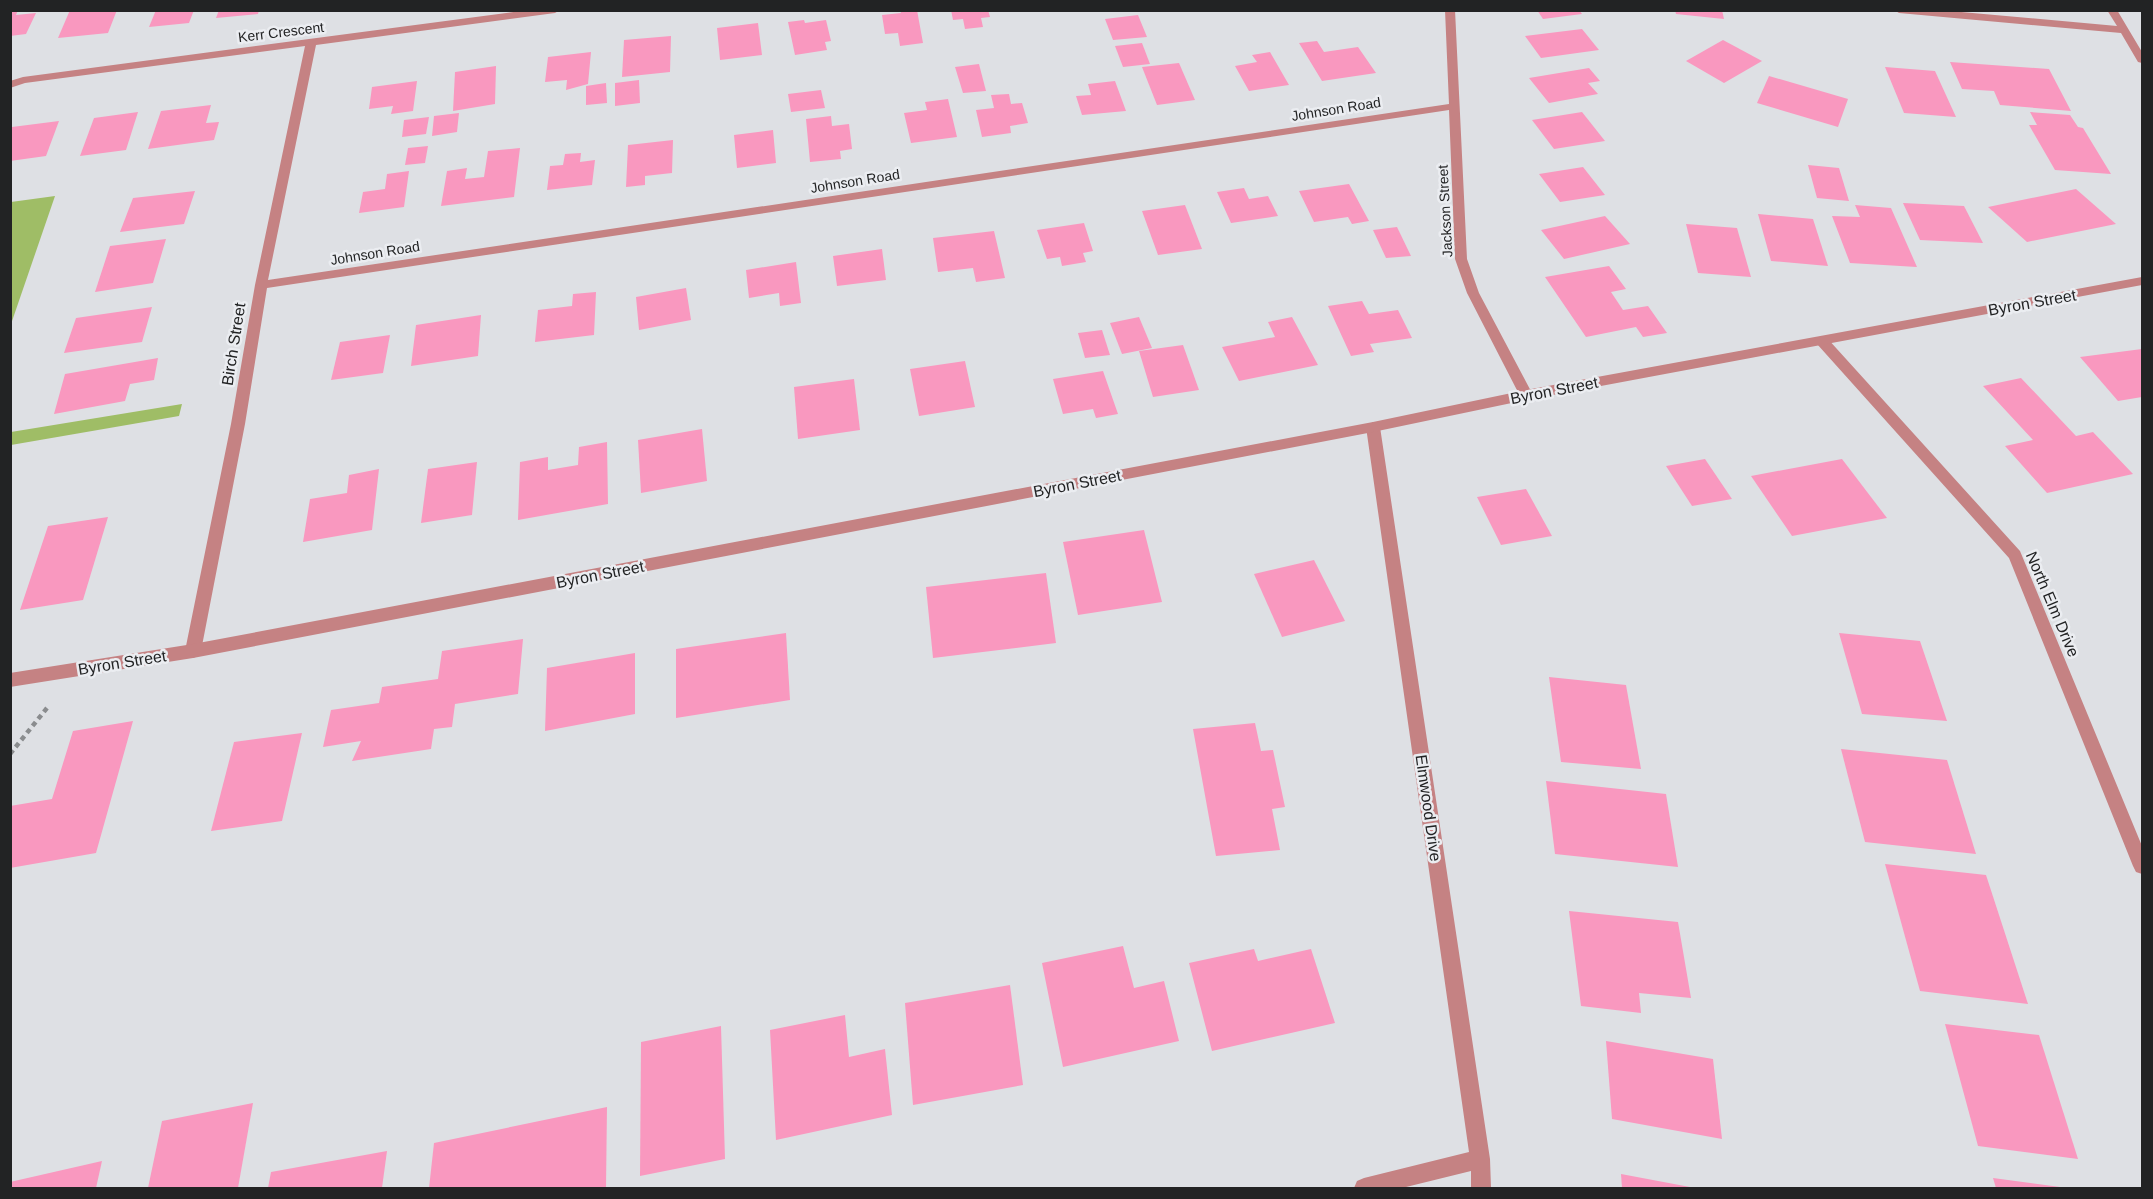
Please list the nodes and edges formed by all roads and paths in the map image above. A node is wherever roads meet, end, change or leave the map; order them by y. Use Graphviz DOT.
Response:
graph roads {
  1 [pos="555,10"];
  2 [pos="1450,10"];
  3 [pos="1899,10"];
  4 [pos="2112,10"];
  5 [pos="2124,30"];
  6 [pos="310,43"];
  7 [pos="2142,60"];
  8 [pos="10,85"];
  9 [pos="1454,106"];
  10 [pos="2142,281"];
  11 [pos="261,285"];
  12 [pos="1822,341"];
  13 [pos="1526,395"];
  14 [pos="1373,427"];
  15 [pos="193,651"];
  16 [pos="76,669"];
  17 [pos="10,680"];
  18 [pos="10,754"];
  19 [pos="2142,866"];
  20 [pos="1480,1159"];
  21 [pos="1364,1188"];
  22 [pos="1481,1188"];
  1 -- 6 [label="street, Kerr Crescent"];
  2 -- 9 [label="street, Jackson Street"];
  3 -- 5 [label="street"];
  4 -- 5 [label="street"];
  5 -- 7 [label="street"];
  6 -- 8 [label="street, Kerr Crescent"];
  6 -- 11 [label="street, Birch Street"];
  9 -- 11 [label="street, Johnson Road"];
  9 -- 13 [label="street, Jackson Street"];
  10 -- 12 [label="street, Byron Street"];
  11 -- 15 [label="street, Birch Street"];
  12 -- 13 [label="street, Byron Street"];
  12 -- 19 [label="street, North Elm Drive"];
  13 -- 14 [label="street, Byron Street"];
  14 -- 15 [label="street, Byron Street"];
  14 -- 20 [label="street, Elmwood Drive"];
  15 -- 16 [label="street, Byron Street"];
  16 -- 17 [label="street, Byron Street"];
  16 -- 18 [label="path"];
  20 -- 21 [label="street"];
  20 -- 22 [label="street, Elmwood Drive"];
}
